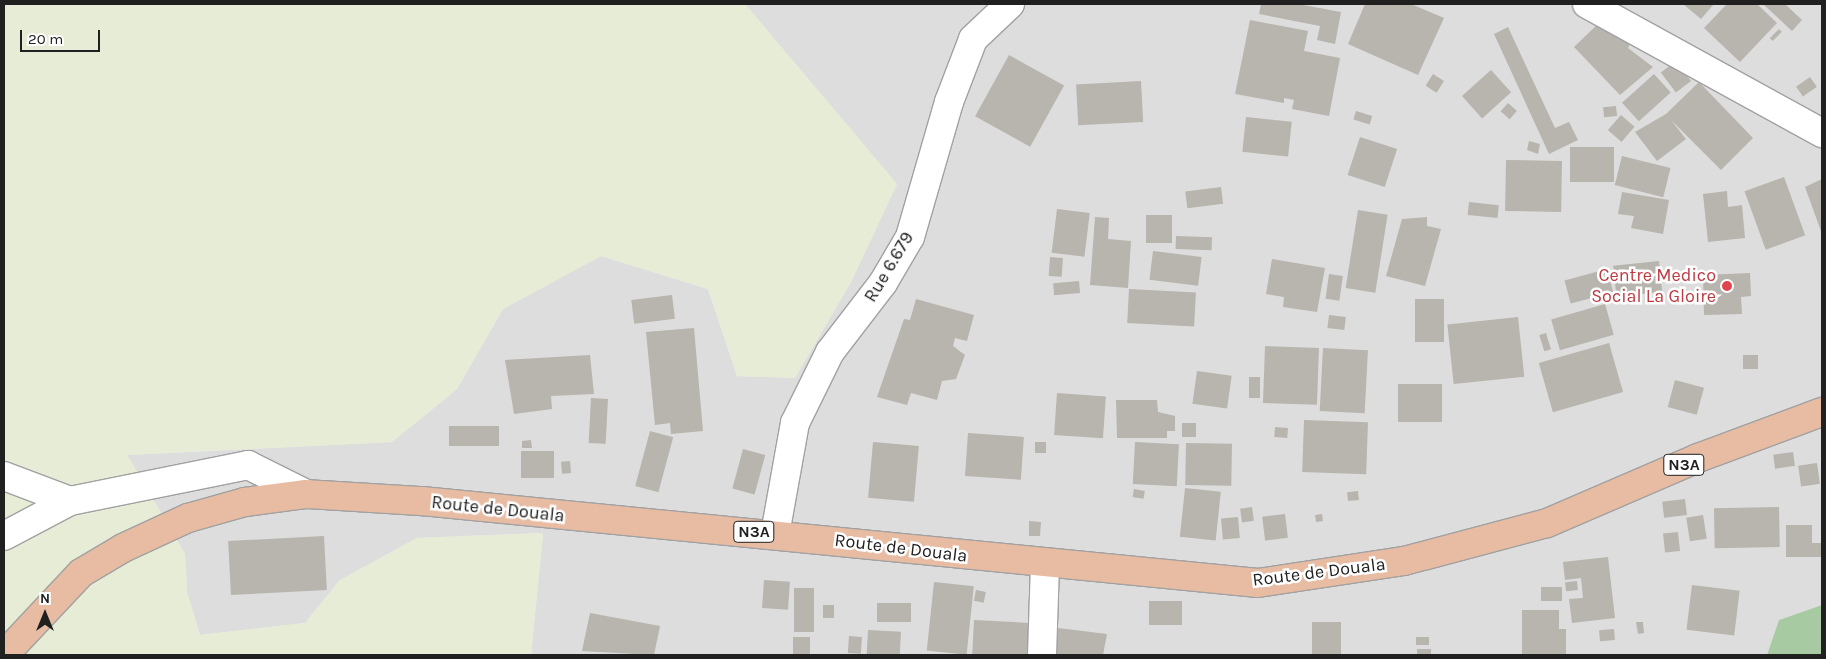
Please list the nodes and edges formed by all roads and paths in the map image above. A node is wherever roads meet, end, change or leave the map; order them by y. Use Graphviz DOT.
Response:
graph roads {
  1 [pos="1010,4"];
  2 [pos="1587,4"];
  3 [pos="1822,133"];
  4 [pos="1822,412"];
  5 [pos="4,476"];
  6 [pos="306,494"];
  7 [pos="70,501"];
  8 [pos="775,534"];
  9 [pos="4,536"];
  10 [pos="1045,564"];
  11 [pos="4,655"];
  12 [pos="1042,655"];
  1 -- 8 [label="street, Rue 6.679"];
  2 -- 3 [label="street"];
  4 -- 10 [label="highway, Route de Douala / N3A"];
  5 -- 7 [label="street"];
  6 -- 7 [label="street"];
  6 -- 8 [label="highway, Route de Douala / N3A"];
  6 -- 11 [label="highway, Route de Douala / N3A"];
  7 -- 9 [label="street"];
  8 -- 10 [label="highway, Route de Douala / N3A"];
  10 -- 12 [label="street"];
}
